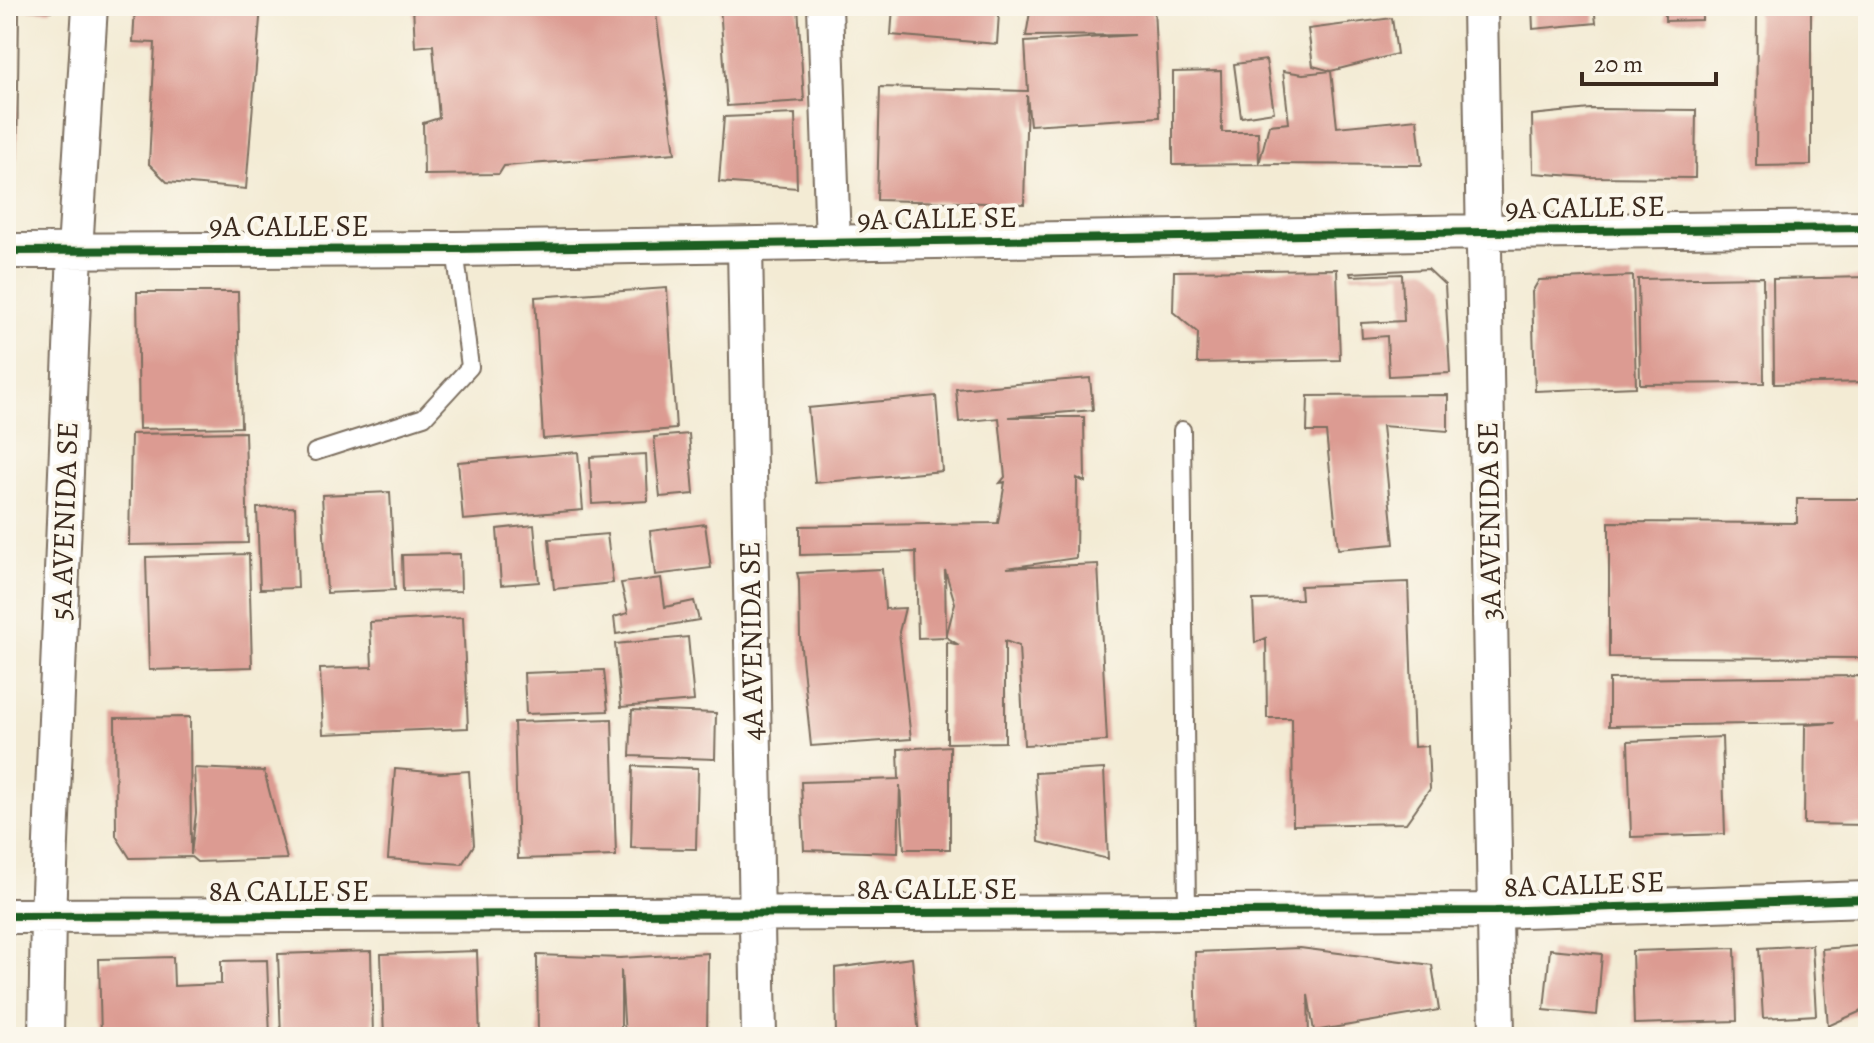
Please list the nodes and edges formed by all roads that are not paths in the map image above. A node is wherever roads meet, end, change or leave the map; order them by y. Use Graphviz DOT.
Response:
graph roads {
  1 [pos="90,6"];
  2 [pos="825,6"];
  3 [pos="1480,6"];
  4 [pos="1868,228"];
  5 [pos="1484,232"];
  6 [pos="833,244"];
  7 [pos="745,245"];
  8 [pos="455,249"];
  9 [pos="6,251"];
  10 [pos="75,251"];
  11 [pos="1182,430"];
  12 [pos="315,452"];
  13 [pos="1868,899"];
  14 [pos="1495,911"];
  15 [pos="1187,912"];
  16 [pos="756,913"];
  17 [pos="6,916"];
  18 [pos="48,916"];
  19 [pos="46,1037"];
  20 [pos="759,1037"];
  21 [pos="1497,1037"];
  1 -- 10 [label="street, 5A AVENIDA SE"];
  2 -- 6 [label="street"];
  3 -- 5 [label="street, 3A AVENIDA SE"];
  4 -- 5 [label="street, 9A CALLE SE"];
  5 -- 6 [label="street, 9A CALLE SE"];
  5 -- 14 [label="street, 3A AVENIDA SE"];
  6 -- 7 [label="street, 9A CALLE SE"];
  7 -- 8 [label="street, 9A CALLE SE"];
  7 -- 16 [label="street, 4A AVENIDA SE"];
  8 -- 10 [label="street, 9A CALLE SE"];
  8 -- 12 [label="lane"];
  9 -- 10 [label="street, 9A CALLE SE"];
  10 -- 18 [label="street, 5A AVENIDA SE"];
  11 -- 15 [label="lane"];
  13 -- 14 [label="street, 8A CALLE SE"];
  14 -- 15 [label="street, 8A CALLE SE"];
  14 -- 21 [label="street, 3A AVENIDA SE"];
  15 -- 16 [label="street, 8A CALLE SE"];
  16 -- 18 [label="street, 8A CALLE SE"];
  16 -- 20 [label="street, 4A AVENIDA SE"];
  17 -- 18 [label="street, 8A CALLE SE"];
  18 -- 19 [label="street, 5A AVENIDA SE"];
}
